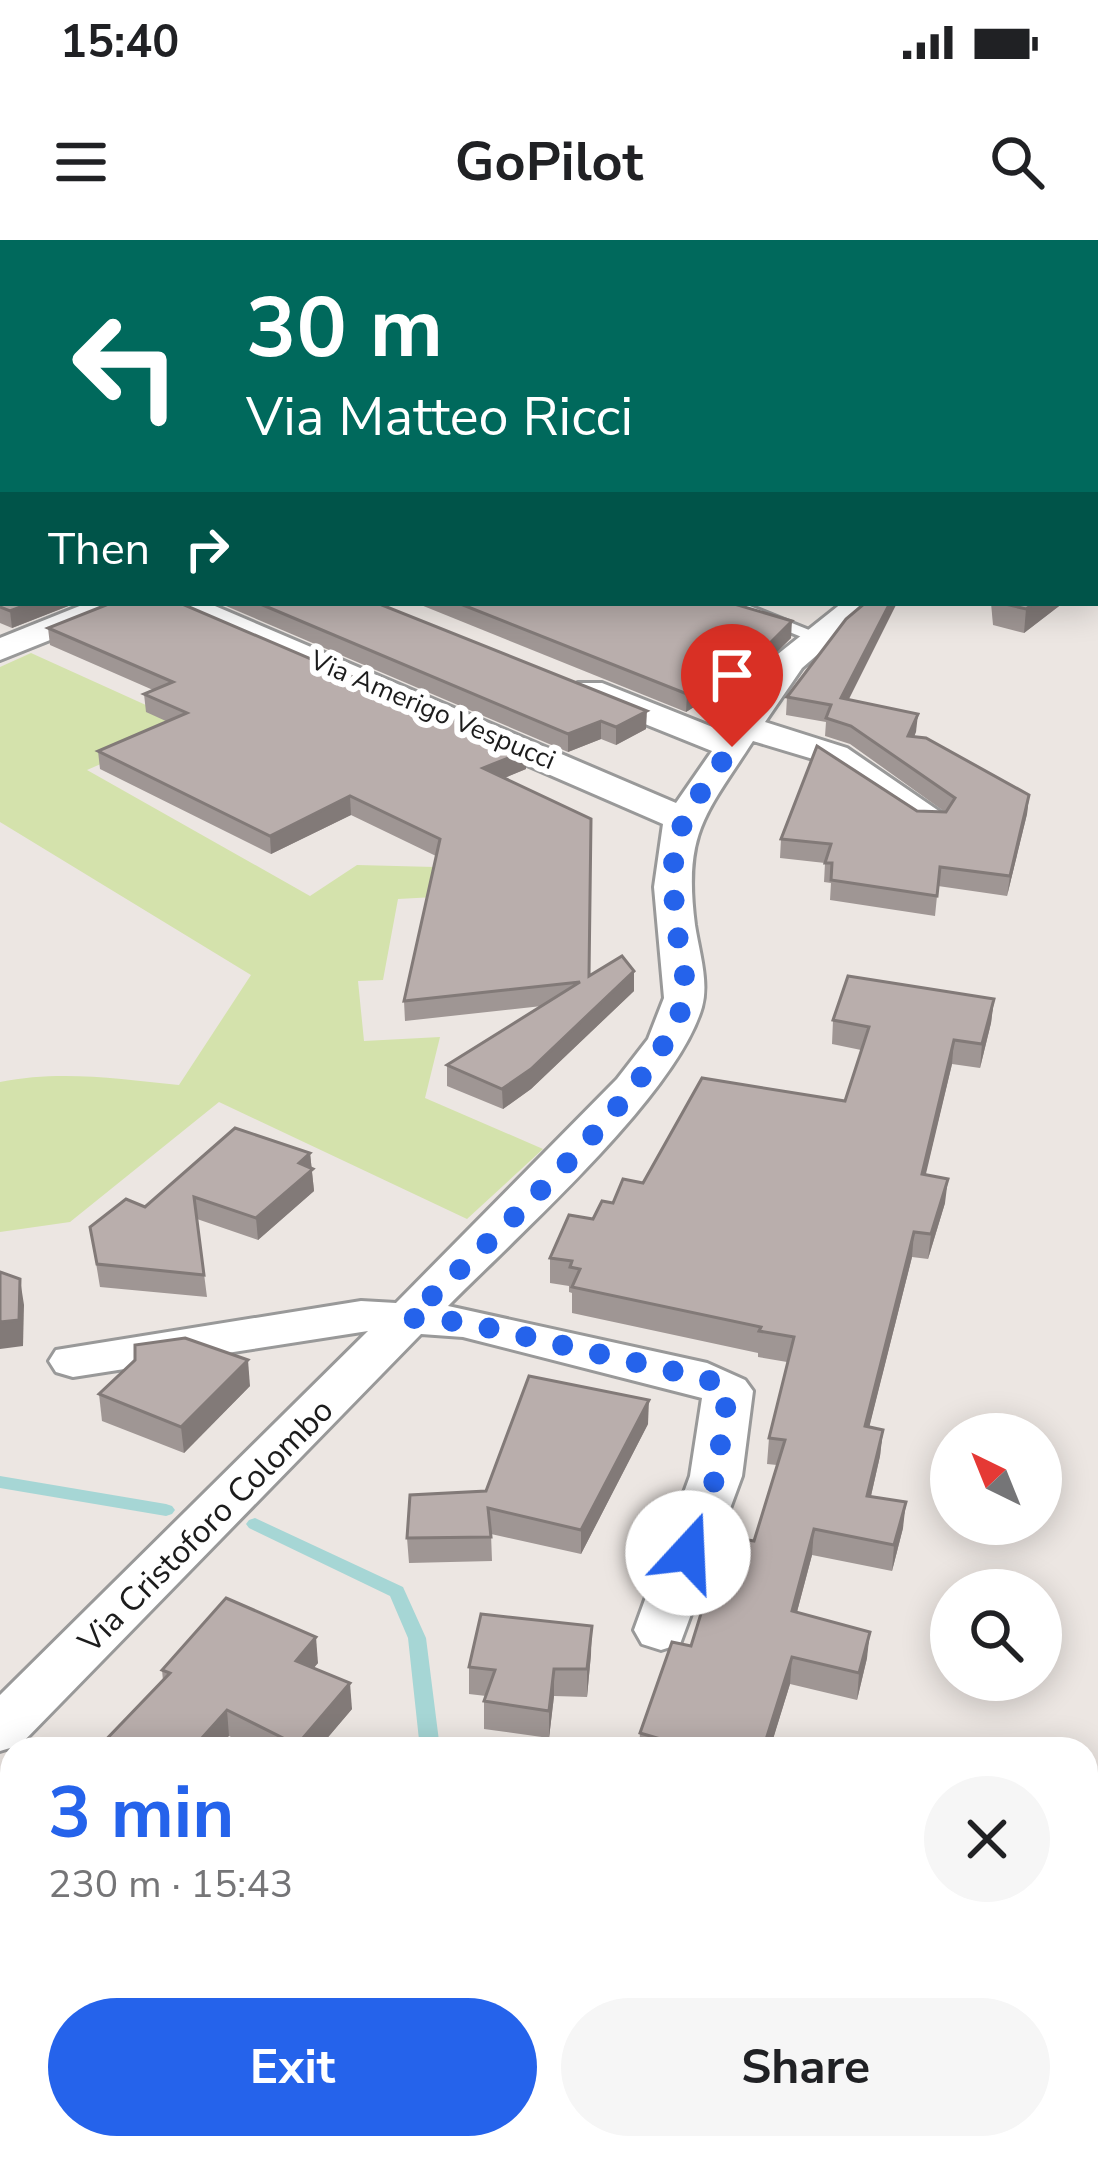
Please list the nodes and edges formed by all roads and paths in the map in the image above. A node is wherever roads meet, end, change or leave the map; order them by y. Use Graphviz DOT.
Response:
graph roads {
  1 [pos="107,606"];
  2 [pos="188,606"];
  3 [pos="735,606"];
  4 [pos="857,606"];
  5 [pos="815,636"];
  6 [pos="0,650"];
  7 [pos="554,675"];
  8 [pos="739,737"];
  9 [pos="931,818"];
  10 [pos="683,819"];
  11 [pos="409,1318"];
  12 [pos="73,1361"];
  13 [pos="661,1630"];
  14 [pos="0,1730"];
  1 -- 6 [label="street"];
  2 -- 10 [label="street, Via Amerigo Vespucci"];
  3 -- 5 [label="lane"];
  4 -- 5 [label="street, Via Cristoforo Colombo"];
  5 -- 8 [label="street, Via Cristoforo Colombo"];
  7 -- 8 [label="street"];
  8 -- 9 [label="street"];
  8 -- 10 [label="street, Via Cristoforo Colombo"];
  10 -- 11 [label="street, Via Cristoforo Colombo"];
  11 -- 12 [label="street"];
  11 -- 13 [label="street"];
  11 -- 14 [label="street, Via Cristoforo Colombo"];
}
